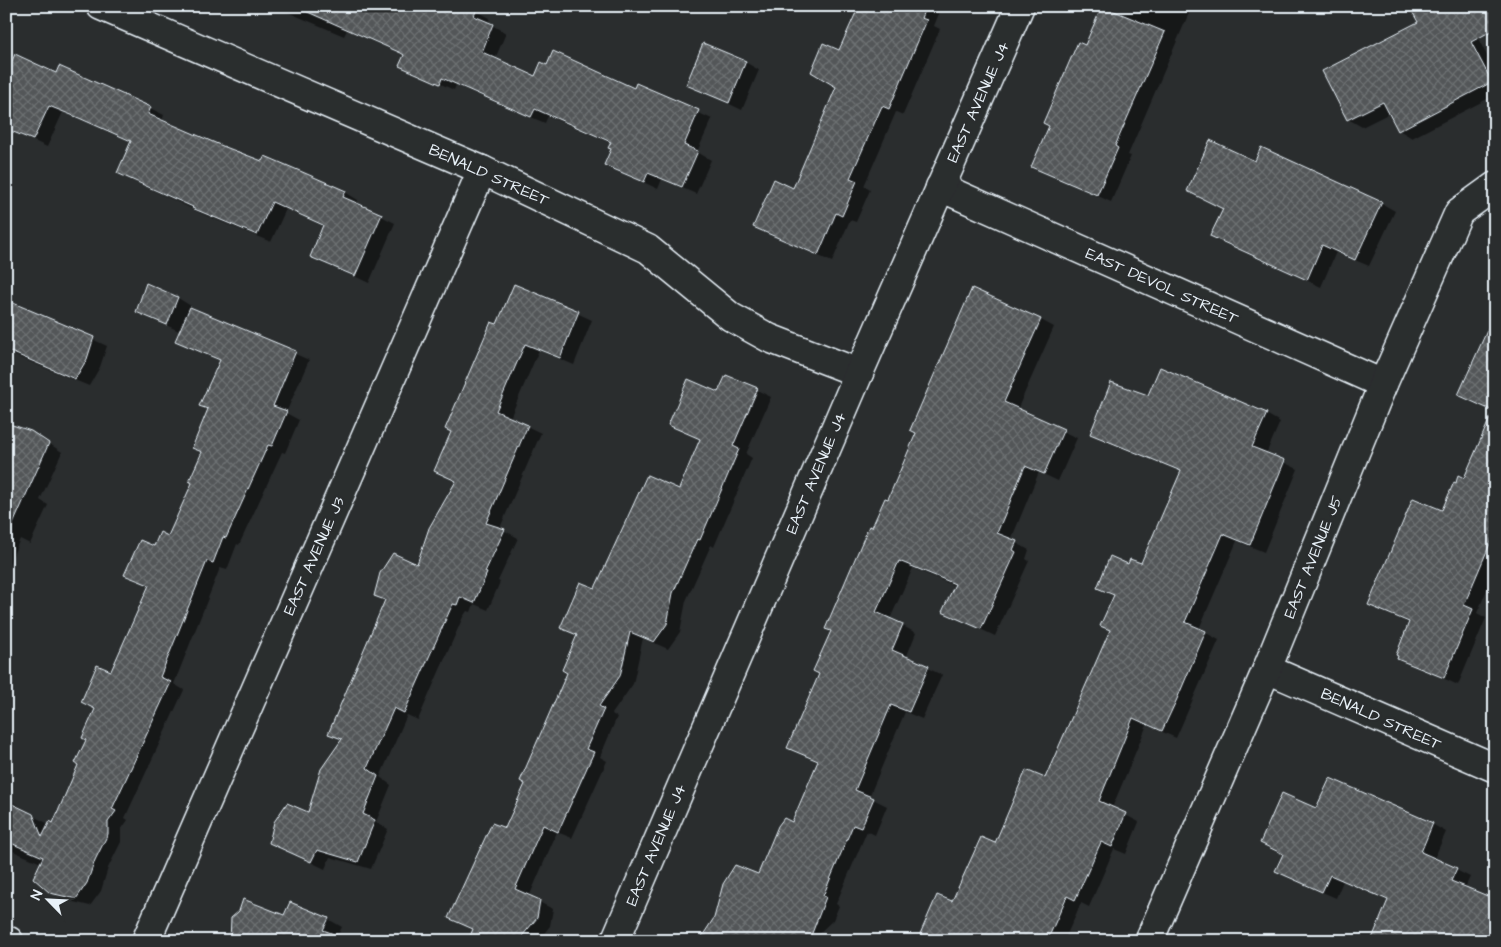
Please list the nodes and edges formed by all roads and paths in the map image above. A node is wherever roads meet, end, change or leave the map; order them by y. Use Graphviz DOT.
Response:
graph roads {
  1 [pos="101,6"];
  2 [pos="1020,6"];
  3 [pos="482,170"];
  4 [pos="1495,186"];
  5 [pos="940,187"];
  6 [pos="858,373"];
  7 [pos="1383,384"];
  8 [pos="1267,669"];
  9 [pos="1495,768"];
  10 [pos="146,941"];
  11 [pos="615,941"];
  12 [pos="1148,941"];
  1 -- 3 [label="street, BENALD STREET"];
  2 -- 5 [label="street, EAST AVENUE J4"];
  3 -- 6 [label="street, BENALD STREET"];
  3 -- 10 [label="street, EAST AVENUE J3"];
  4 -- 7 [label="street, EAST AVENUE J5"];
  5 -- 6 [label="street, EAST AVENUE J4"];
  5 -- 7 [label="street, EAST DEVOL STREET"];
  6 -- 11 [label="street, EAST AVENUE J4"];
  7 -- 8 [label="street, EAST AVENUE J5"];
  8 -- 9 [label="street, BENALD STREET"];
  8 -- 12 [label="street, EAST AVENUE J5"];
}
